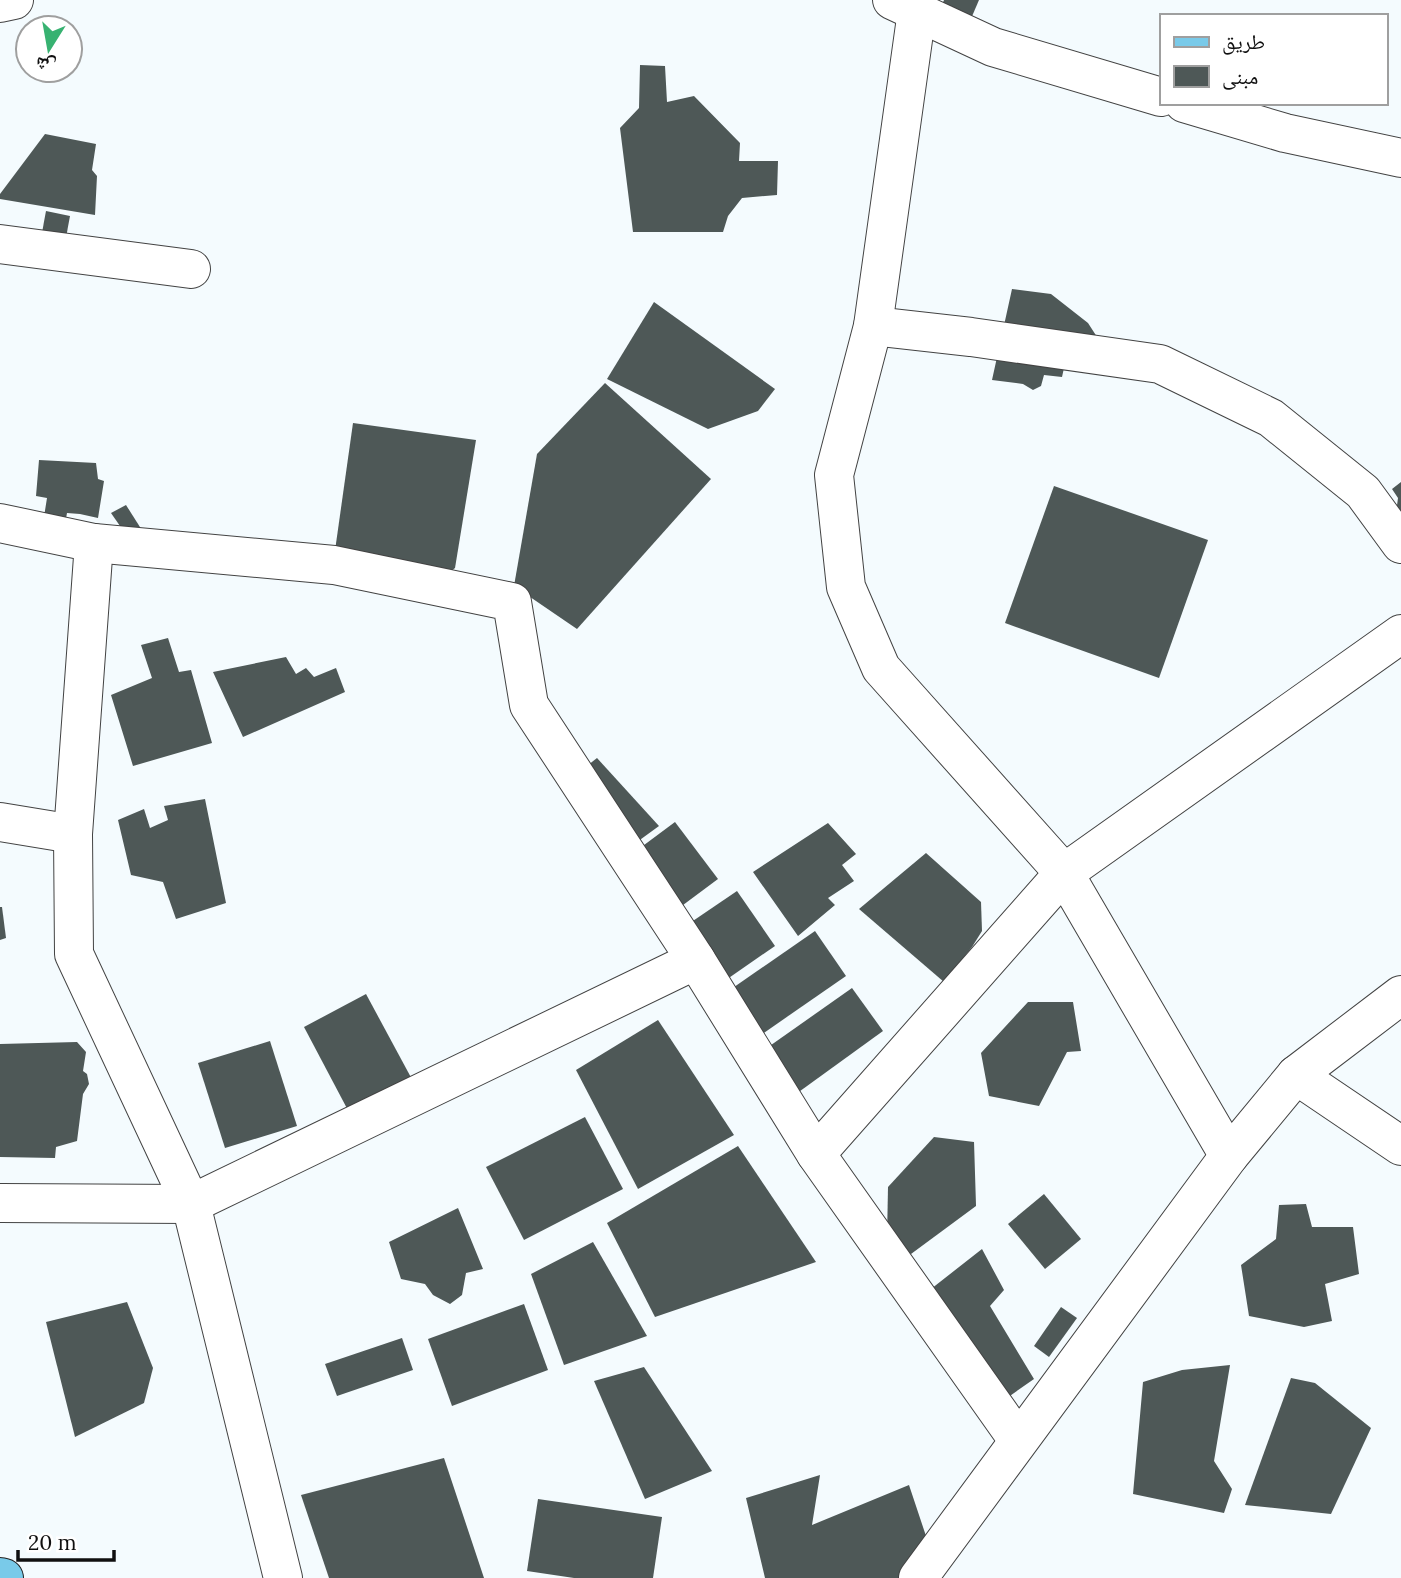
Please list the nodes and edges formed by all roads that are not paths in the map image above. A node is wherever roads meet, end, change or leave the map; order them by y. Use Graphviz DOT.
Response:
graph roads {
  1 [pos="14,0"];
  2 [pos="0,3"];
  3 [pos="904,5"];
  4 [pos="1160,97"];
  5 [pos="1191,105"];
  6 [pos="1401,158"];
  7 [pos="0,244"];
  8 [pos="191,269"];
  9 [pos="873,326"];
  10 [pos="0,523"];
  11 [pos="94,542"];
  12 [pos="1401,544"];
  13 [pos="1401,634"];
  14 [pos="0,822"];
  15 [pos="73,834"];
  16 [pos="1064,873"];
  17 [pos="696,960"];
  18 [pos="1401,995"];
  19 [pos="1296,1075"];
  20 [pos="1401,1146"];
  21 [pos="816,1154"];
  22 [pos="1229,1156"];
  23 [pos="0,1203"];
  24 [pos="191,1204"];
  25 [pos="1018,1440"];
  26 [pos="283,1578"];
  27 [pos="918,1578"];
  1 -- 2 [label="street"];
  3 -- 4 [label="street"];
  3 -- 9 [label="street"];
  5 -- 6 [label="street"];
  7 -- 8 [label="street"];
  9 -- 12 [label="street"];
  9 -- 16 [label="street"];
  10 -- 11 [label="street"];
  11 -- 15 [label="street"];
  11 -- 17 [label="street"];
  13 -- 16 [label="street"];
  14 -- 15 [label="street"];
  15 -- 24 [label="street"];
  16 -- 21 [label="street"];
  16 -- 22 [label="street"];
  17 -- 21 [label="street"];
  17 -- 24 [label="street"];
  18 -- 19 [label="street"];
  19 -- 20 [label="street"];
  19 -- 22 [label="street"];
  21 -- 25 [label="street"];
  22 -- 25 [label="street"];
  23 -- 24 [label="street"];
  24 -- 26 [label="street"];
  25 -- 27 [label="street"];
}
